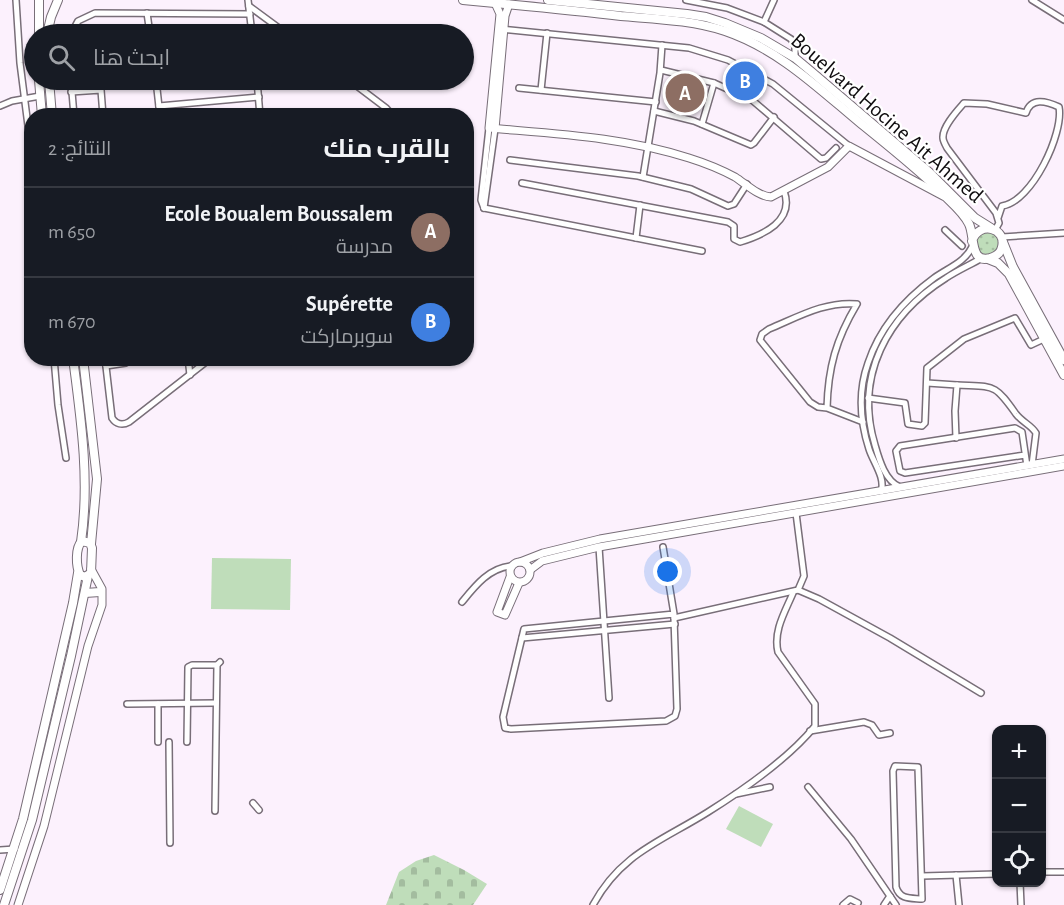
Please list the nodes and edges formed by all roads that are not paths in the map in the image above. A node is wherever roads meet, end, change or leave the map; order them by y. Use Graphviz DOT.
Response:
graph roads {
  1 [pos="16,0"];
  2 [pos="39,0"];
  3 [pos="48,0"];
  4 [pos="57,0"];
  5 [pos="463,0"];
  6 [pos="548,0"];
  7 [pos="686,0"];
  8 [pos="774,0"];
  9 [pos="1032,0"];
  10 [pos="582,2"];
  11 [pos="249,3"];
  12 [pos="495,3"];
  13 [pos="509,4"];
  14 [pos="147,13"];
  15 [pos="250,14"];
  16 [pos="1064,20"];
  17 [pos="39,21"];
  18 [pos="764,22"];
  19 [pos="49,23"];
  20 [pos="76,24"];
  21 [pos="149,24"];
  22 [pos="251,24"];
  23 [pos="275,24"];
  24 [pos="501,29"];
  25 [pos="547,33"];
  26 [pos="662,45"];
  27 [pos="795,58"];
  28 [pos="661,70"];
  29 [pos="714,83"];
  30 [pos="519,88"];
  31 [pos="40,90"];
  32 [pos="50,90"];
  33 [pos="101,90"];
  34 [pos="101,90"];
  35 [pos="157,90"];
  36 [pos="258,90"];
  37 [pos="362,90"];
  38 [pos="541,90"];
  39 [pos="71,92"];
  40 [pos="40,96"];
  41 [pos="259,96"];
  42 [pos="24,98"];
  43 [pos="656,102"];
  44 [pos="0,106"];
  45 [pos="159,106"];
  46 [pos="25,108"];
  47 [pos="41,108"];
  48 [pos="51,108"];
  49 [pos="73,108"];
  50 [pos="102,108"];
  51 [pos="260,108"];
  52 [pos="386,108"];
  53 [pos="654,111"];
  54 [pos="774,117"];
  55 [pos="702,124"];
  56 [pos="492,128"];
  57 [pos="648,146"];
  58 [pos="849,146"];
  59 [pos="836,148"];
  60 [pos="510,160"];
  61 [pos="644,177"];
  62 [pos="522,183"];
  63 [pos="747,184"];
  64 [pos="784,191"];
  65 [pos="945,198"];
  66 [pos="640,205"];
  67 [pos="998,218"];
  68 [pos="993,229"];
  69 [pos="945,230"];
  70 [pos="1064,233"];
  71 [pos="636,238"];
  72 [pos="1002,240"];
  73 [pos="972,244"];
  74 [pos="702,251"];
  75 [pos="985,258"];
  76 [pos="1046,338"];
  77 [pos="1064,360"];
  78 [pos="55,366"];
  79 [pos="74,366"];
  80 [pos="84,366"];
  81 [pos="106,366"];
  82 [pos="189,366"];
  83 [pos="201,366"];
  84 [pos="190,375"];
  85 [pos="1064,375"];
  86 [pos="927,383"];
  87 [pos="957,385"];
  88 [pos="868,398"];
  89 [pos="827,408"];
  90 [pos="863,422"];
  91 [pos="956,438"];
  92 [pos="1025,454"];
  93 [pos="66,458"];
  94 [pos="1064,459"];
  95 [pos="1030,465"];
  96 [pos="1064,465"];
  97 [pos="901,488"];
  98 [pos="881,492"];
  99 [pos="796,513"];
  100 [pos="81,542"];
  101 [pos="91,544"];
  102 [pos="599,547"];
  103 [pos="663,547"];
  104 [pos="520,562"];
  105 [pos="511,566"];
  106 [pos="530,570"];
  107 [pos="78,573"];
  108 [pos="90,574"];
  109 [pos="510,577"];
  110 [pos="519,582"];
  111 [pos="795,591"];
  112 [pos="85,593"];
  113 [pos="102,594"];
  114 [pos="462,602"];
  115 [pos="674,619"];
  116 [pos="604,621"];
  117 [pos="605,630"];
  118 [pos="522,638"];
  119 [pos="981,693"];
  120 [pos="609,698"];
  121 [pos="127,704"];
  122 [pos="158,704"];
  123 [pos="187,704"];
  124 [pos="216,704"];
  125 [pos="810,731"];
  126 [pos="891,733"];
  127 [pos="158,742"];
  128 [pos="169,742"];
  129 [pos="187,742"];
  130 [pos="770,787"];
  131 [pos="808,787"];
  132 [pos="734,794"];
  133 [pos="253,803"];
  134 [pos="259,810"];
  135 [pos="215,811"];
  136 [pos="170,843"];
  137 [pos="15,849"];
  138 [pos="0,850"];
  139 [pos="1046,872"];
  140 [pos="1064,872"];
  141 [pos="992,874"];
  142 [pos="956,875"];
  143 [pos="922,876"];
  144 [pos="1020,887"];
  145 [pos="0,890"];
  146 [pos="890,896"];
  147 [pos="858,903"];
  148 [pos="4,905"];
  149 [pos="18,905"];
  150 [pos="593,905"];
  151 [pos="843,905"];
  152 [pos="884,905"];
  153 [pos="896,905"];
  154 [pos="959,905"];
  155 [pos="1021,905"];
  1 -- 42 [label="street"];
  2 -- 17 [label="main road"];
  3 -- 4 [label="main road"];
  4 -- 19 [label="main road"];
  5 -- 12 [label="main road"];
  6 -- 10 [label="main road, Bouelvard Hocine Ait Ahmed"];
  7 -- 18 [label="street"];
  8 -- 18 [label="street"];
  9 -- 16 [label="street"];
  10 -- 27 [label="main road, Bouelvard Hocine Ait Ahmed"];
  11 -- 15 [label="street"];
  11 -- 23 [label="street"];
  12 -- 13 [label="main road"];
  12 -- 24 [label="street"];
  13 -- 24 [label="street"];
  13 -- 65 [label="main road"];
  14 -- 15 [label="street"];
  14 -- 20 [label="street"];
  14 -- 21 [label="street"];
  15 -- 22 [label="street"];
  17 -- 19 [label="main road"];
  18 -- 27 [label="street"];
  24 -- 25 [label="street"];
  24 -- 56 [label="street"];
  25 -- 26 [label="street"];
  25 -- 38 [label="street"];
  26 -- 28 [label="street"];
  26 -- 58 [label="street"];
  27 -- 68 [label="main road, Bouelvard Hocine Ait Ahmed"];
  28 -- 29 [label="street"];
  28 -- 43 [label="street"];
  29 -- 54 [label="street"];
  29 -- 55 [label="street"];
  30 -- 38 [label="street"];
  31 -- 40 [label="main road"];
  32 -- 48 [label="main road"];
  33 -- 50 [label="street"];
  34 -- 39 [label="street"];
  35 -- 45 [label="street"];
  36 -- 41 [label="street"];
  37 -- 52 [label="street"];
  38 -- 43 [label="street"];
  39 -- 49 [label="street"];
  40 -- 42 [label="street"];
  40 -- 47 [label="main road"];
  41 -- 45 [label="street"];
  41 -- 51 [label="street"];
  42 -- 44 [label="street"];
  42 -- 46 [label="street"];
  43 -- 53 [label="street"];
  53 -- 55 [label="street"];
  53 -- 57 [label="street"];
  54 -- 55 [label="street"];
  54 -- 59 [label="street"];
  56 -- 57 [label="street"];
  56 -- 71 [label="street"];
  57 -- 61 [label="street"];
  57 -- 63 [label="street"];
  58 -- 64 [label="street"];
  58 -- 65 [label="street"];
  60 -- 61 [label="street"];
  61 -- 63 [label="street"];
  62 -- 66 [label="street"];
  63 -- 64 [label="street"];
  64 -- 66 [label="street"];
  65 -- 73 [label="main road"];
  66 -- 71 [label="street"];
  67 -- 67 [label="street"];
  67 -- 68 [label="street"];
  68 -- 72 [label="main road"];
  68 -- 73 [label="main road"];
  69 -- 73 [label="street"];
  70 -- 72 [label="street"];
  71 -- 74 [label="street"];
  72 -- 75 [label="main road"];
  72 -- 77 [label="main road"];
  73 -- 75 [label="main road"];
  73 -- 90 [label="street"];
  75 -- 76 [label="main road"];
  75 -- 88 [label="street"];
  76 -- 85 [label="main road"];
  76 -- 86 [label="street"];
  78 -- 93 [label="street"];
  79 -- 100 [label="main road"];
  80 -- 101 [label="main road"];
  81 -- 84 [label="street"];
  82 -- 84 [label="street"];
  83 -- 84 [label="street"];
  86 -- 87 [label="street"];
  86 -- 88 [label="street"];
  87 -- 91 [label="street"];
  87 -- 95 [label="street"];
  88 -- 97 [label="street"];
  89 -- 89 [label="street"];
  89 -- 90 [label="street"];
  90 -- 98 [label="street"];
  91 -- 92 [label="street"];
  91 -- 92 [label="street"];
  92 -- 95 [label="street"];
  94 -- 95 [label="street"];
  95 -- 97 [label="street"];
  96 -- 99 [label="street"];
  97 -- 98 [label="street"];
  98 -- 104 [label="street"];
  99 -- 102 [label="street"];
  99 -- 111 [label="street"];
  100 -- 101 [label="main road"];
  100 -- 107 [label="main road"];
  101 -- 108 [label="main road"];
  102 -- 106 [label="street"];
  102 -- 116 [label="street"];
  103 -- 115 [label="street"];
  104 -- 105 [label="street"];
  104 -- 106 [label="street"];
  105 -- 109 [label="street"];
  105 -- 114 [label="street"];
  106 -- 110 [label="street"];
  107 -- 108 [label="main road"];
  107 -- 137 [label="main road"];
  108 -- 112 [label="main road"];
  108 -- 113 [label="street"];
  109 -- 110 [label="street"];
  109 -- 110 [label="street"];
  111 -- 115 [label="street"];
  111 -- 119 [label="street"];
  111 -- 125 [label="street"];
  112 -- 113 [label="main road"];
  112 -- 148 [label="main road"];
  113 -- 149 [label="street"];
  115 -- 116 [label="street"];
  115 -- 117 [label="street"];
  115 -- 118 [label="street"];
  116 -- 117 [label="street"];
  116 -- 118 [label="street"];
  117 -- 118 [label="street"];
  117 -- 120 [label="street"];
  121 -- 122 [label="street"];
  122 -- 123 [label="street"];
  122 -- 127 [label="street"];
  123 -- 124 [label="street"];
  123 -- 124 [label="street"];
  123 -- 129 [label="street"];
  124 -- 135 [label="street"];
  125 -- 126 [label="street"];
  125 -- 132 [label="street"];
  128 -- 136 [label="street"];
  130 -- 132 [label="street"];
  131 -- 146 [label="street"];
  132 -- 150 [label="street"];
  133 -- 134 [label="street"];
  137 -- 138 [label="street"];
  137 -- 145 [label="main road"];
  139 -- 140 [label="street"];
  141 -- 142 [label="street"];
  142 -- 143 [label="street"];
  142 -- 154 [label="street"];
  143 -- 143 [label="street"];
  144 -- 155 [label="street"];
  146 -- 152 [label="street"];
  146 -- 153 [label="street"];
  147 -- 151 [label="street"];
}
